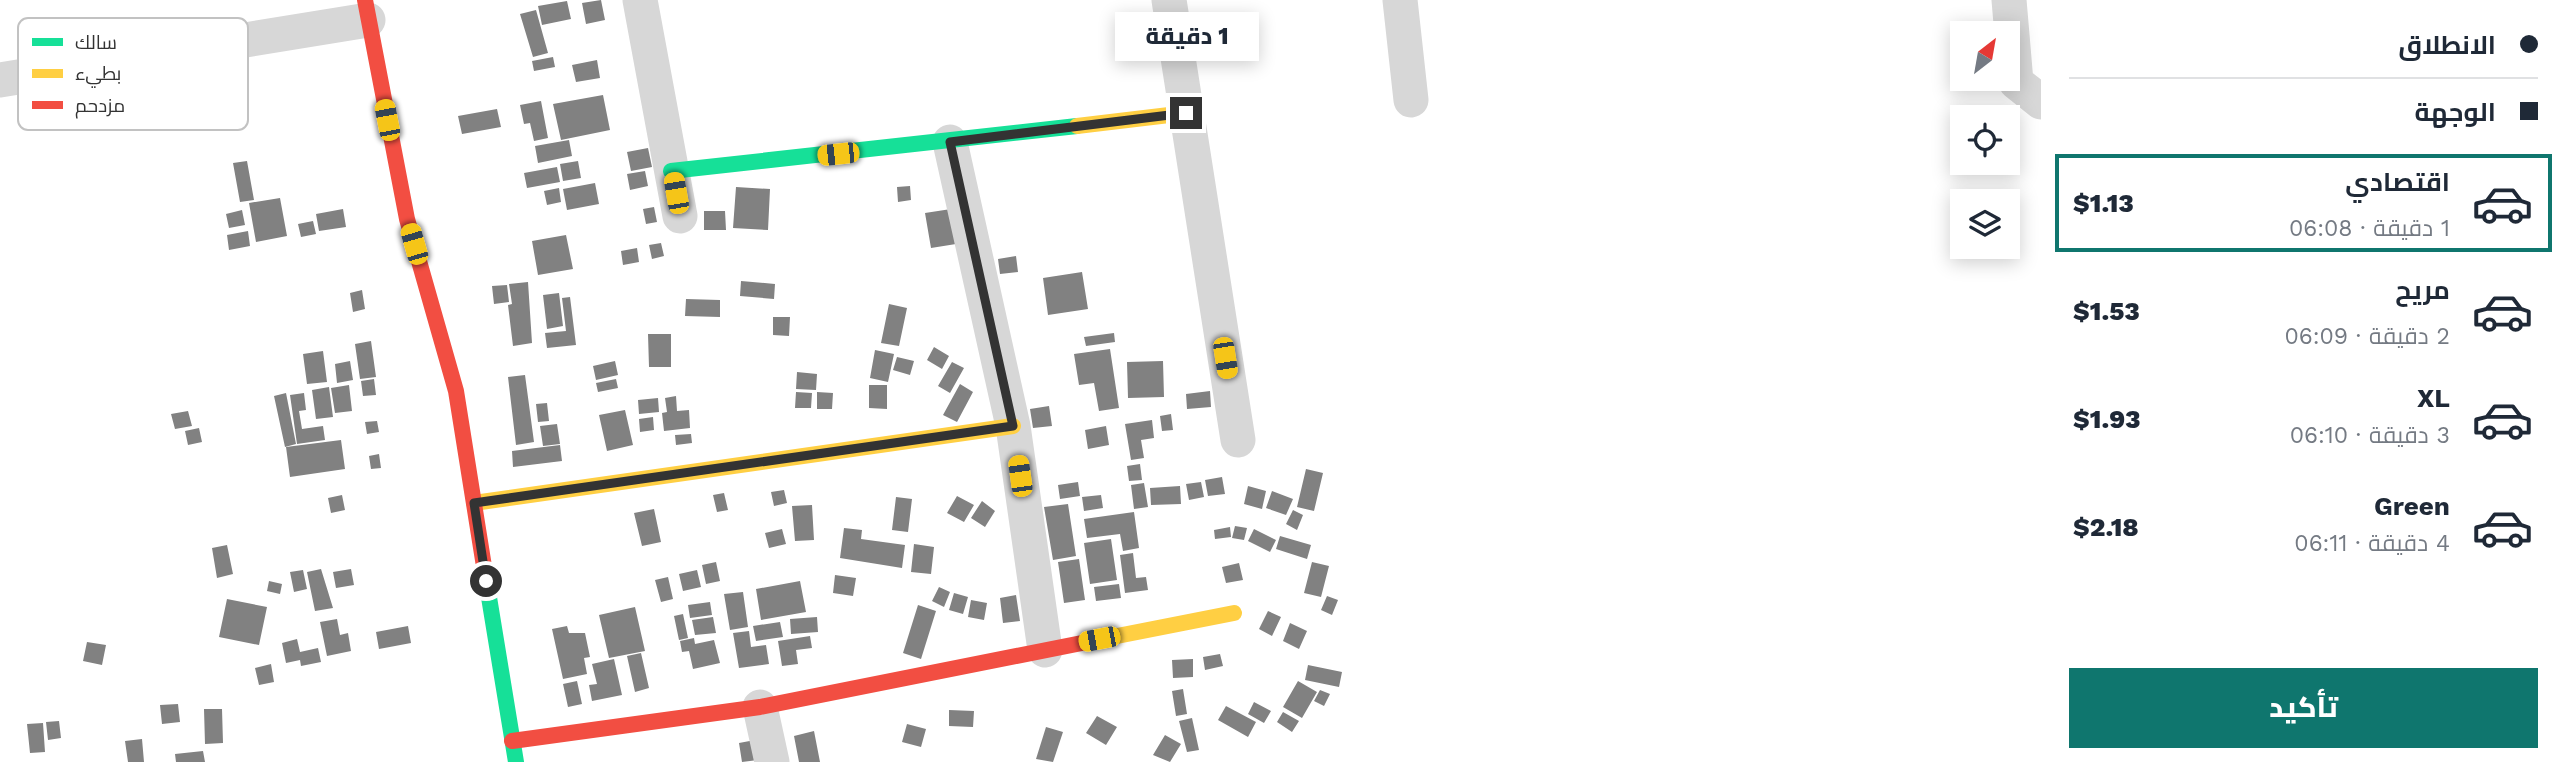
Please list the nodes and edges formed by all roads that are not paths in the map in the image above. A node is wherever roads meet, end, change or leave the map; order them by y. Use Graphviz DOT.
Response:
graph roads {
  1 [pos="640,0"];
  2 [pos="1169,0"];
  3 [pos="1400,0"];
  4 [pos="2009,0"];
  5 [pos="366,10"];
  6 [pos="248,33"];
  7 [pos="18,77"];
  8 [pos="0,80"];
  9 [pos="1411,100"];
  10 [pos="2041,102"];
  11 [pos="1186,113"];
  12 [pos="950,142"];
  13 [pos="671,171"];
  14 [pos="680,216"];
  15 [pos="1013,426"];
  16 [pos="1238,440"];
  17 [pos="474,503"];
  18 [pos="1234,612"];
  19 [pos="1045,650"];
  20 [pos="760,707"];
  21 [pos="512,741"];
  22 [pos="516,762"];
  23 [pos="772,762"];
  1 -- 13 [label="street"];
  2 -- 11 [label="street"];
  3 -- 9 [label="street"];
  4 -- 10 [label="street"];
  5 -- 6 [label="street"];
  5 -- 17 [label="street"];
  7 -- 8 [label="street"];
  11 -- 12 [label="street"];
  11 -- 16 [label="street"];
  12 -- 13 [label="street"];
  12 -- 15 [label="street"];
  13 -- 14 [label="street"];
  15 -- 17 [label="street"];
  15 -- 19 [label="street"];
  17 -- 21 [label="street"];
  18 -- 19 [label="street"];
  19 -- 20 [label="street"];
  20 -- 21 [label="street"];
  20 -- 23 [label="street"];
  21 -- 22 [label="street"];
}
